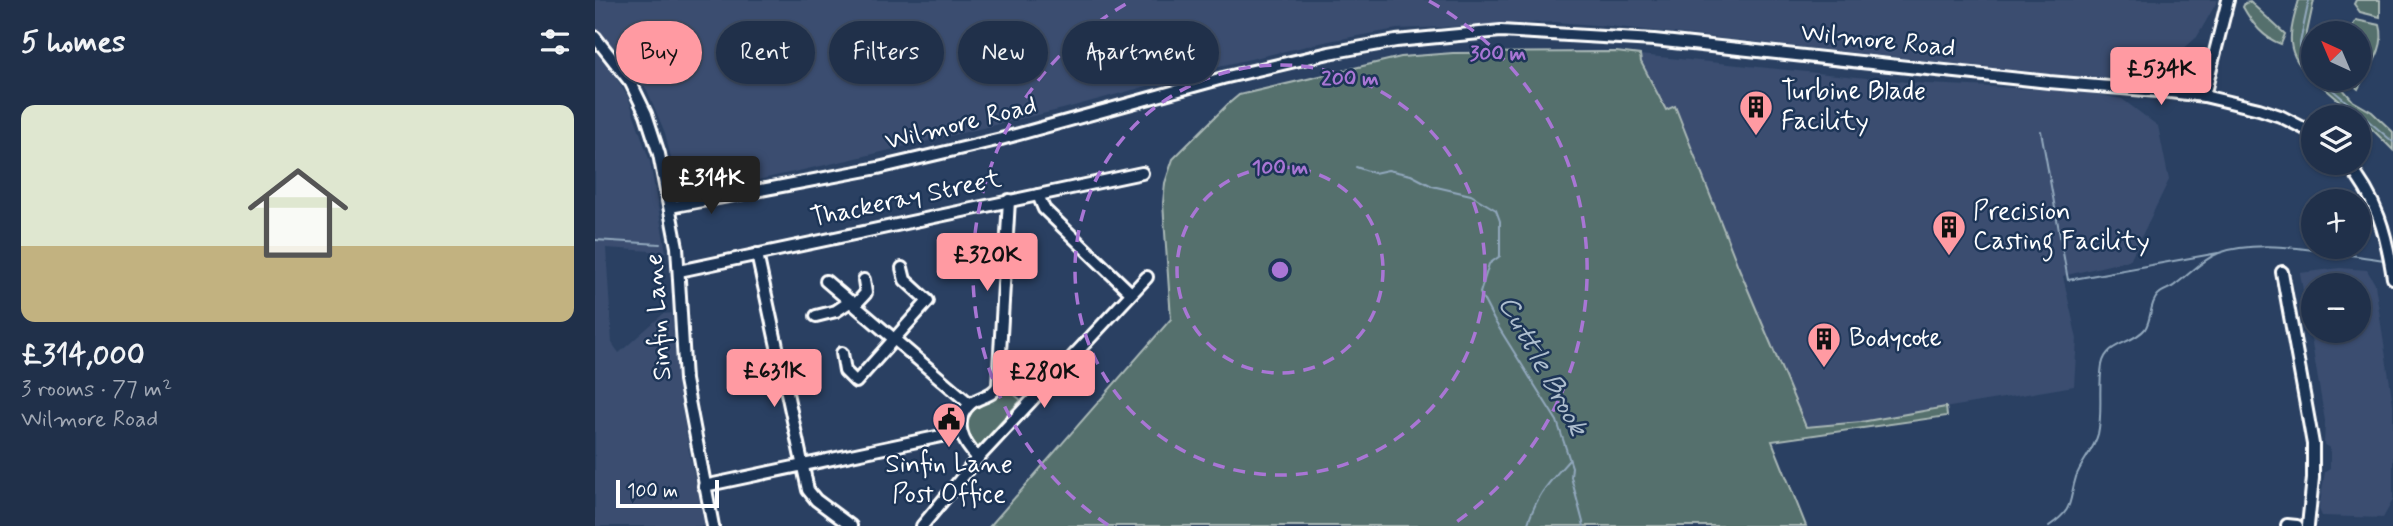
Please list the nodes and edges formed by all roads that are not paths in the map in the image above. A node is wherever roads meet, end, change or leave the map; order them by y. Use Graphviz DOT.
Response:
graph roads {
  1 [pos="2228,0"];
  2 [pos="595,37"];
  3 [pos="2204,96"];
  4 [pos="2301,127"];
  5 [pos="1142,173"];
  6 [pos="2356,175"];
  7 [pos="1038,194"];
  8 [pos="1009,201"];
  9 [pos="670,207"];
  10 [pos="757,254"];
  11 [pos="902,268"];
  12 [pos="679,271"];
  13 [pos="2282,272"];
  14 [pos="1147,277"];
  15 [pos="2393,278"];
  16 [pos="865,279"];
  17 [pos="826,281"];
  18 [pos="1131,293"];
  19 [pos="853,303"];
  20 [pos="816,316"];
  21 [pos="894,339"];
  22 [pos="842,353"];
  23 [pos="970,404"];
  24 [pos="960,432"];
  25 [pos="978,458"];
  26 [pos="802,464"];
  27 [pos="704,486"];
  28 [pos="713,526"];
  29 [pos="851,526"];
  30 [pos="922,526"];
  31 [pos="2308,526"];
  1 -- 3 [label="street"];
  2 -- 9 [label="street, Sinfin Lane"];
  3 -- 4 [label="street, Wilmore Road"];
  3 -- 9 [label="street, Wilmore Road"];
  5 -- 7 [label="street, Thackeray Street"];
  6 -- 15 [label="street"];
  7 -- 8 [label="street, Thackeray Street"];
  7 -- 18 [label="street"];
  8 -- 10 [label="street, Thackeray Street"];
  8 -- 23 [label="street"];
  9 -- 12 [label="street, Sinfin Lane"];
  10 -- 12 [label="street, Thackeray Street"];
  10 -- 26 [label="street"];
  11 -- 21 [label="street"];
  12 -- 27 [label="street, Sinfin Lane"];
  13 -- 31 [label="street"];
  14 -- 18 [label="street"];
  16 -- 19 [label="street"];
  17 -- 19 [label="street"];
  18 -- 25 [label="street"];
  19 -- 20 [label="street"];
  19 -- 21 [label="street"];
  21 -- 22 [label="street"];
  21 -- 23 [label="street"];
  23 -- 24 [label="street"];
  24 -- 25 [label="street"];
  24 -- 26 [label="street"];
  25 -- 30 [label="street"];
  26 -- 27 [label="street"];
  26 -- 29 [label="street"];
  27 -- 28 [label="street, Sinfin Lane"];
}
